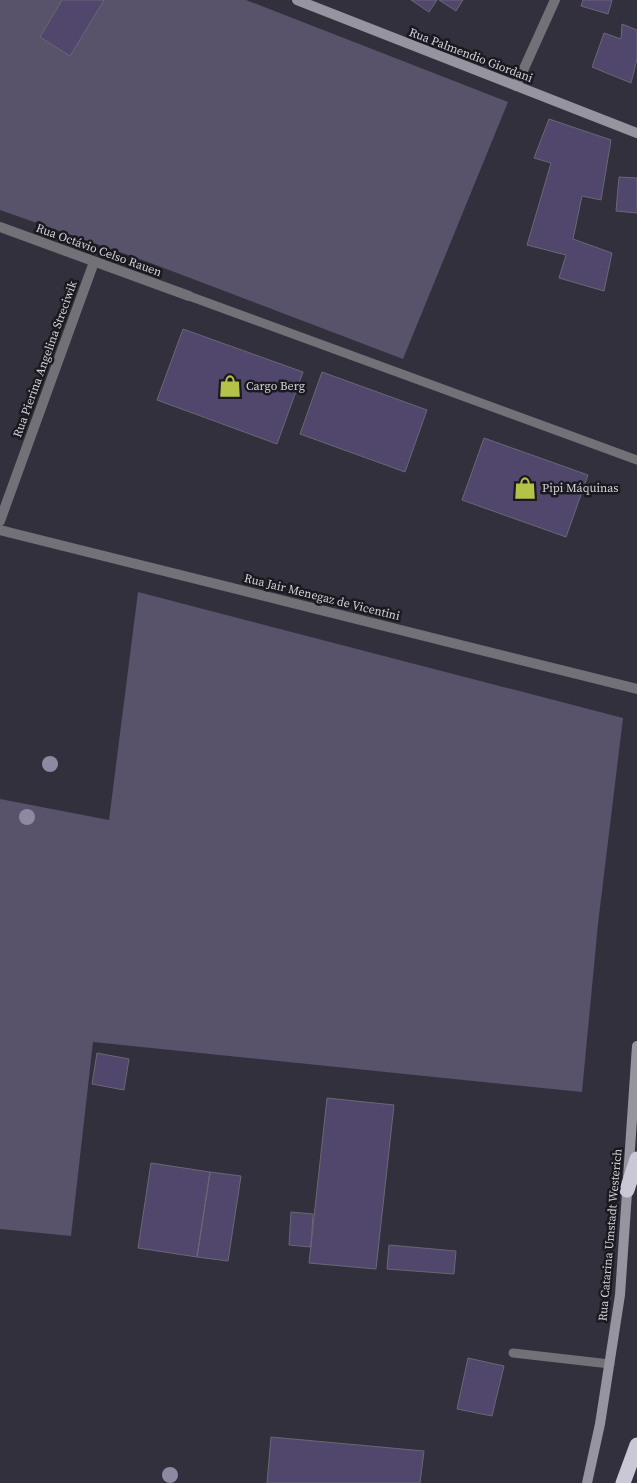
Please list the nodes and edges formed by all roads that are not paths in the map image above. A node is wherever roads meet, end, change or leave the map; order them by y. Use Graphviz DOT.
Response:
graph roads {
  1 [pos="296,0"];
  2 [pos="555,0"];
  3 [pos="516,86"];
  4 [pos="637,133"];
  5 [pos="0,227"];
  6 [pos="94,262"];
  7 [pos="189,296"];
  8 [pos="637,460"];
  9 [pos="0,521"];
  10 [pos="0,530"];
  11 [pos="637,689"];
  12 [pos="637,1046"];
  13 [pos="637,1159"];
  14 [pos="627,1190"];
  15 [pos="513,1352"];
  16 [pos="610,1364"];
  17 [pos="637,1444"];
  18 [pos="587,1483"];
  19 [pos="623,1483"];
  1 -- 3 [label="street, Rua Palmendio Giordani"];
  2 -- 3 [label="street"];
  3 -- 4 [label="street, Rua Palmendio Giordani"];
  5 -- 6 [label="street, Rua Octávio Celso Rauen"];
  6 -- 7 [label="street, Rua Octávio Celso Rauen"];
  6 -- 9 [label="street, Rua Pierina Angelina Streciwik"];
  7 -- 8 [label="lane"];
  10 -- 11 [label="street, Rua Jair Menegaz de Vicentini"];
  12 -- 14 [label="street, Rua Catarina Umstadt Westerich"];
  13 -- 14 [label="highway"];
  14 -- 16 [label="street, Rua Catarina Umstadt Westerich"];
  15 -- 16 [label="lane"];
  16 -- 18 [label="street, Rua Catarina Umstadt Westerich"];
  17 -- 19 [label="highway"];
}
